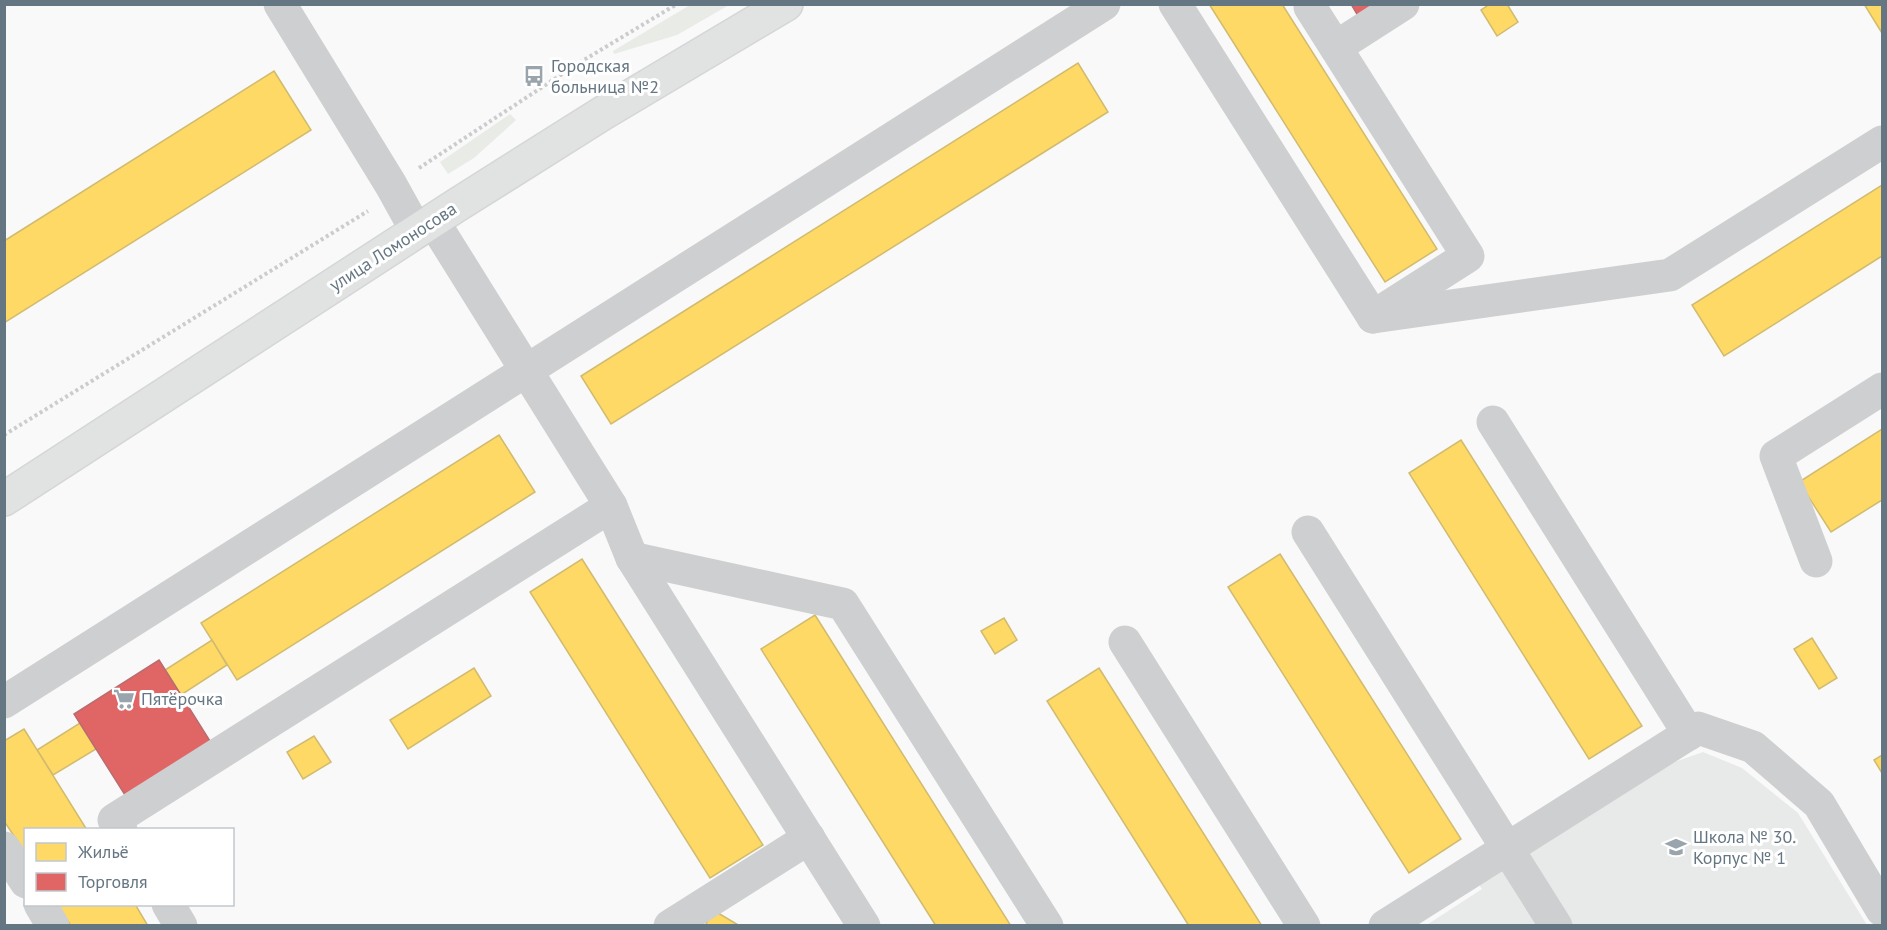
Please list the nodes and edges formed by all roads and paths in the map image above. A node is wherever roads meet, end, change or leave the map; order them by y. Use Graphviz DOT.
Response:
graph roads {
  1 [pos="280,4"];
  2 [pos="676,4"];
  3 [pos="786,4"];
  4 [pos="1104,4"];
  5 [pos="1175,4"];
  6 [pos="1403,4"];
  7 [pos="1310,7"];
  8 [pos="1336,47"];
  9 [pos="1882,142"];
  10 [pos="391,185"];
  11 [pos="425,227"];
  12 [pos="1373,317"];
  13 [pos="526,371"];
  14 [pos="1882,389"];
  15 [pos="1493,422"];
  16 [pos="4,435"];
  17 [pos="4,499"];
  18 [pos="611,506"];
  19 [pos="1308,532"];
  20 [pos="632,558"];
  21 [pos="1816,561"];
  22 [pos="1125,642"];
  23 [pos="4,702"];
  24 [pos="1689,734"];
  25 [pos="120,828"];
  26 [pos="809,838"];
  27 [pos="4,848"];
  28 [pos="1508,848"];
  29 [pos="24,879"];
  30 [pos="41,906"];
  31 [pos="169,906"];
  32 [pos="1882,910"];
  33 [pos="857,922"];
  34 [pos="53,926"];
  35 [pos="181,926"];
  36 [pos="670,926"];
  37 [pos="1047,926"];
  38 [pos="1304,926"];
  39 [pos="1385,926"];
  40 [pos="1557,926"];
  1 -- 10 [label="lane"];
  2 -- 10 [label="path"];
  3 -- 11 [label="main road, улица Ломоносова"];
  4 -- 13 [label="lane"];
  5 -- 12 [label="lane"];
  6 -- 8 [label="lane"];
  7 -- 8 [label="lane"];
  8 -- 12 [label="lane"];
  9 -- 12 [label="lane"];
  10 -- 11 [label="lane"];
  10 -- 16 [label="path"];
  11 -- 13 [label="lane"];
  11 -- 17 [label="main road, улица Ломоносова"];
  13 -- 18 [label="lane"];
  13 -- 23 [label="lane"];
  14 -- 21 [label="lane"];
  15 -- 24 [label="lane"];
  18 -- 20 [label="lane"];
  18 -- 25 [label="lane"];
  19 -- 28 [label="lane"];
  20 -- 26 [label="lane"];
  20 -- 37 [label="lane"];
  22 -- 38 [label="lane"];
  24 -- 28 [label="lane"];
  24 -- 32 [label="lane"];
  26 -- 33 [label="lane"];
  26 -- 36 [label="lane"];
  27 -- 29 [label="lane"];
  28 -- 39 [label="lane"];
  28 -- 40 [label="lane"];
  30 -- 34 [label="lane"];
  31 -- 35 [label="lane"];
}
